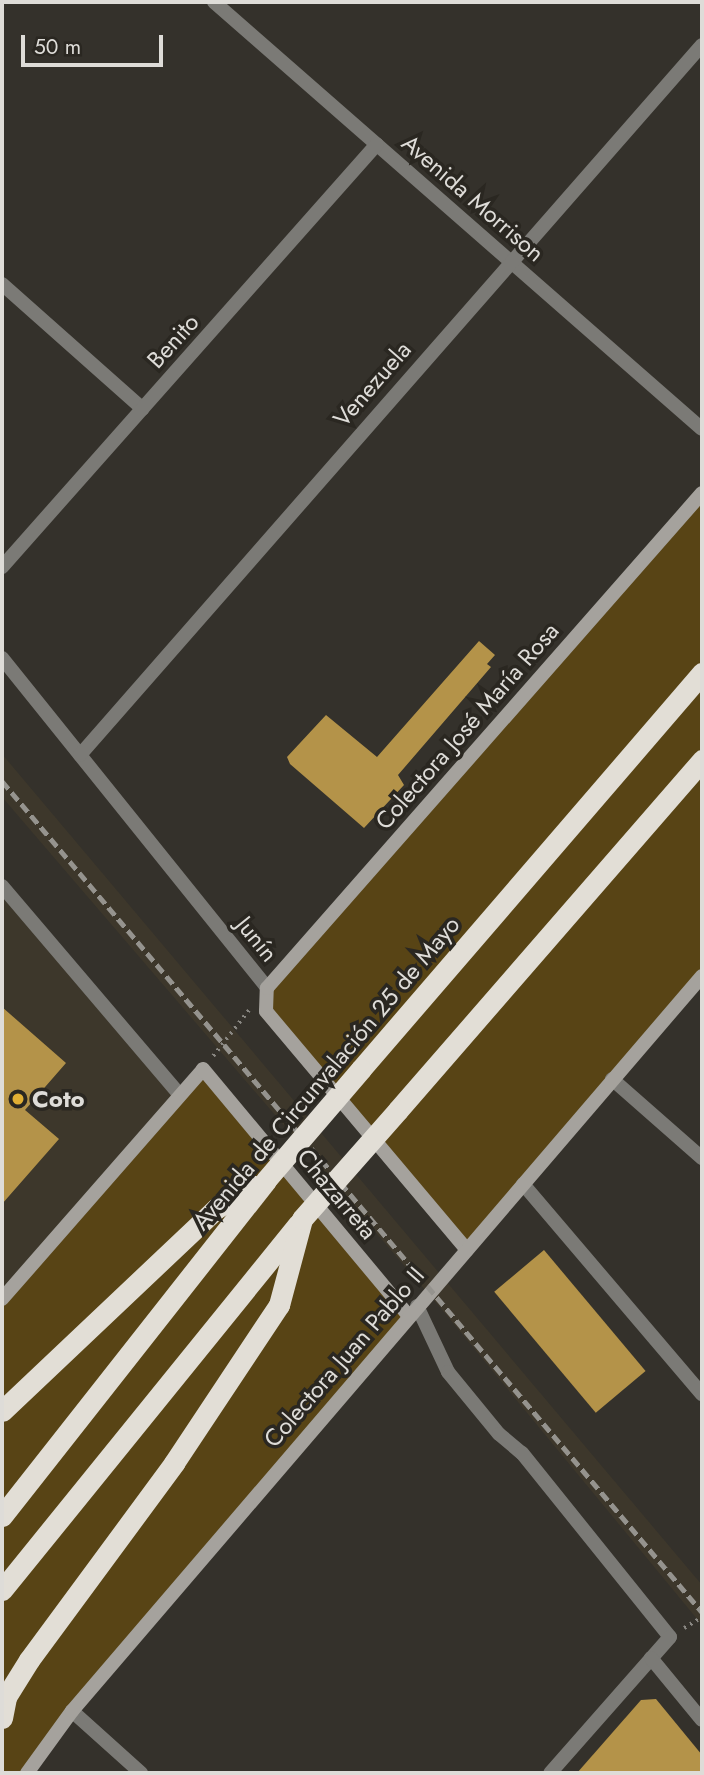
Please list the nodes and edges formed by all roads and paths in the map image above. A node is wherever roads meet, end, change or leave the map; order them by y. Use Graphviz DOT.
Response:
graph roads {
  1 [pos="214,2"];
  2 [pos="702,45"];
  3 [pos="377,144"];
  4 [pos="510,261"];
  5 [pos="2,284"];
  6 [pos="143,409"];
  7 [pos="702,429"];
  8 [pos="702,493"];
  9 [pos="2,566"];
  10 [pos="2,658"];
  11 [pos="702,673"];
  12 [pos="80,755"];
  13 [pos="702,760"];
  14 [pos="2,886"];
  15 [pos="702,975"];
  16 [pos="267,988"];
  17 [pos="203,1069"];
  18 [pos="612,1079"];
  19 [pos="179,1094"];
  20 [pos="702,1158"];
  21 [pos="266,1180"];
  22 [pos="523,1184"];
  23 [pos="302,1219"];
  24 [pos="467,1250"];
  25 [pos="2,1298"];
  26 [pos="413,1311"];
  27 [pos="702,1394"];
  28 [pos="2,1411"];
  29 [pos="2,1516"];
  30 [pos="2,1590"];
  31 [pos="702,1616"];
  32 [pos="670,1637"];
  33 [pos="651,1658"];
  34 [pos="72,1711"];
  35 [pos="2,1718"];
  36 [pos="702,1720"];
  37 [pos="27,1773"];
  38 [pos="141,1773"];
  39 [pos="550,1773"];
  1 -- 3 [label="street, Avenida Morrison"];
  2 -- 4 [label="street, Venezuela"];
  3 -- 4 [label="street, Avenida Morrison"];
  3 -- 6 [label="street, Benito"];
  4 -- 7 [label="street, Avenida Morrison"];
  4 -- 12 [label="street, Venezuela"];
  5 -- 6 [label="street"];
  6 -- 9 [label="street, Benito"];
  8 -- 16 [label="main road, Colectora José María Rosa"];
  10 -- 12 [label="street, Junín"];
  11 -- 21 [label="highway, Avenida de Circunvalación 25 de Mayo, bridge"];
  12 -- 16 [label="street, Junín"];
  13 -- 23 [label="highway, bridge"];
  14 -- 19 [label="street"];
  15 -- 18 [label="main road, Colectora Juan Pablo II"];
  16 -- 17 [label="path"];
  16 -- 24 [label="main road, Junín"];
  17 -- 19 [label="main road"];
  17 -- 26 [label="main road, Chazarreta"];
  18 -- 20 [label="street"];
  18 -- 22 [label="main road, Colectora Juan Pablo II"];
  19 -- 25 [label="main road"];
  21 -- 28 [label="highway"];
  21 -- 29 [label="highway, Avenida de Circunvalación 25 de Mayo"];
  22 -- 24 [label="main road, Colectora Juan Pablo II"];
  22 -- 27 [label="street"];
  23 -- 30 [label="highway"];
  23 -- 35 [label="highway"];
  24 -- 26 [label="main road, Colectora Juan Pablo II"];
  26 -- 32 [label="street"];
  26 -- 34 [label="main road, Colectora Juan Pablo II"];
  31 -- 32 [label="path"];
  32 -- 33 [label="street"];
  33 -- 36 [label="street"];
  33 -- 39 [label="street"];
  34 -- 37 [label="main road, Colectora Juan Pablo II"];
  34 -- 38 [label="street"];
}
